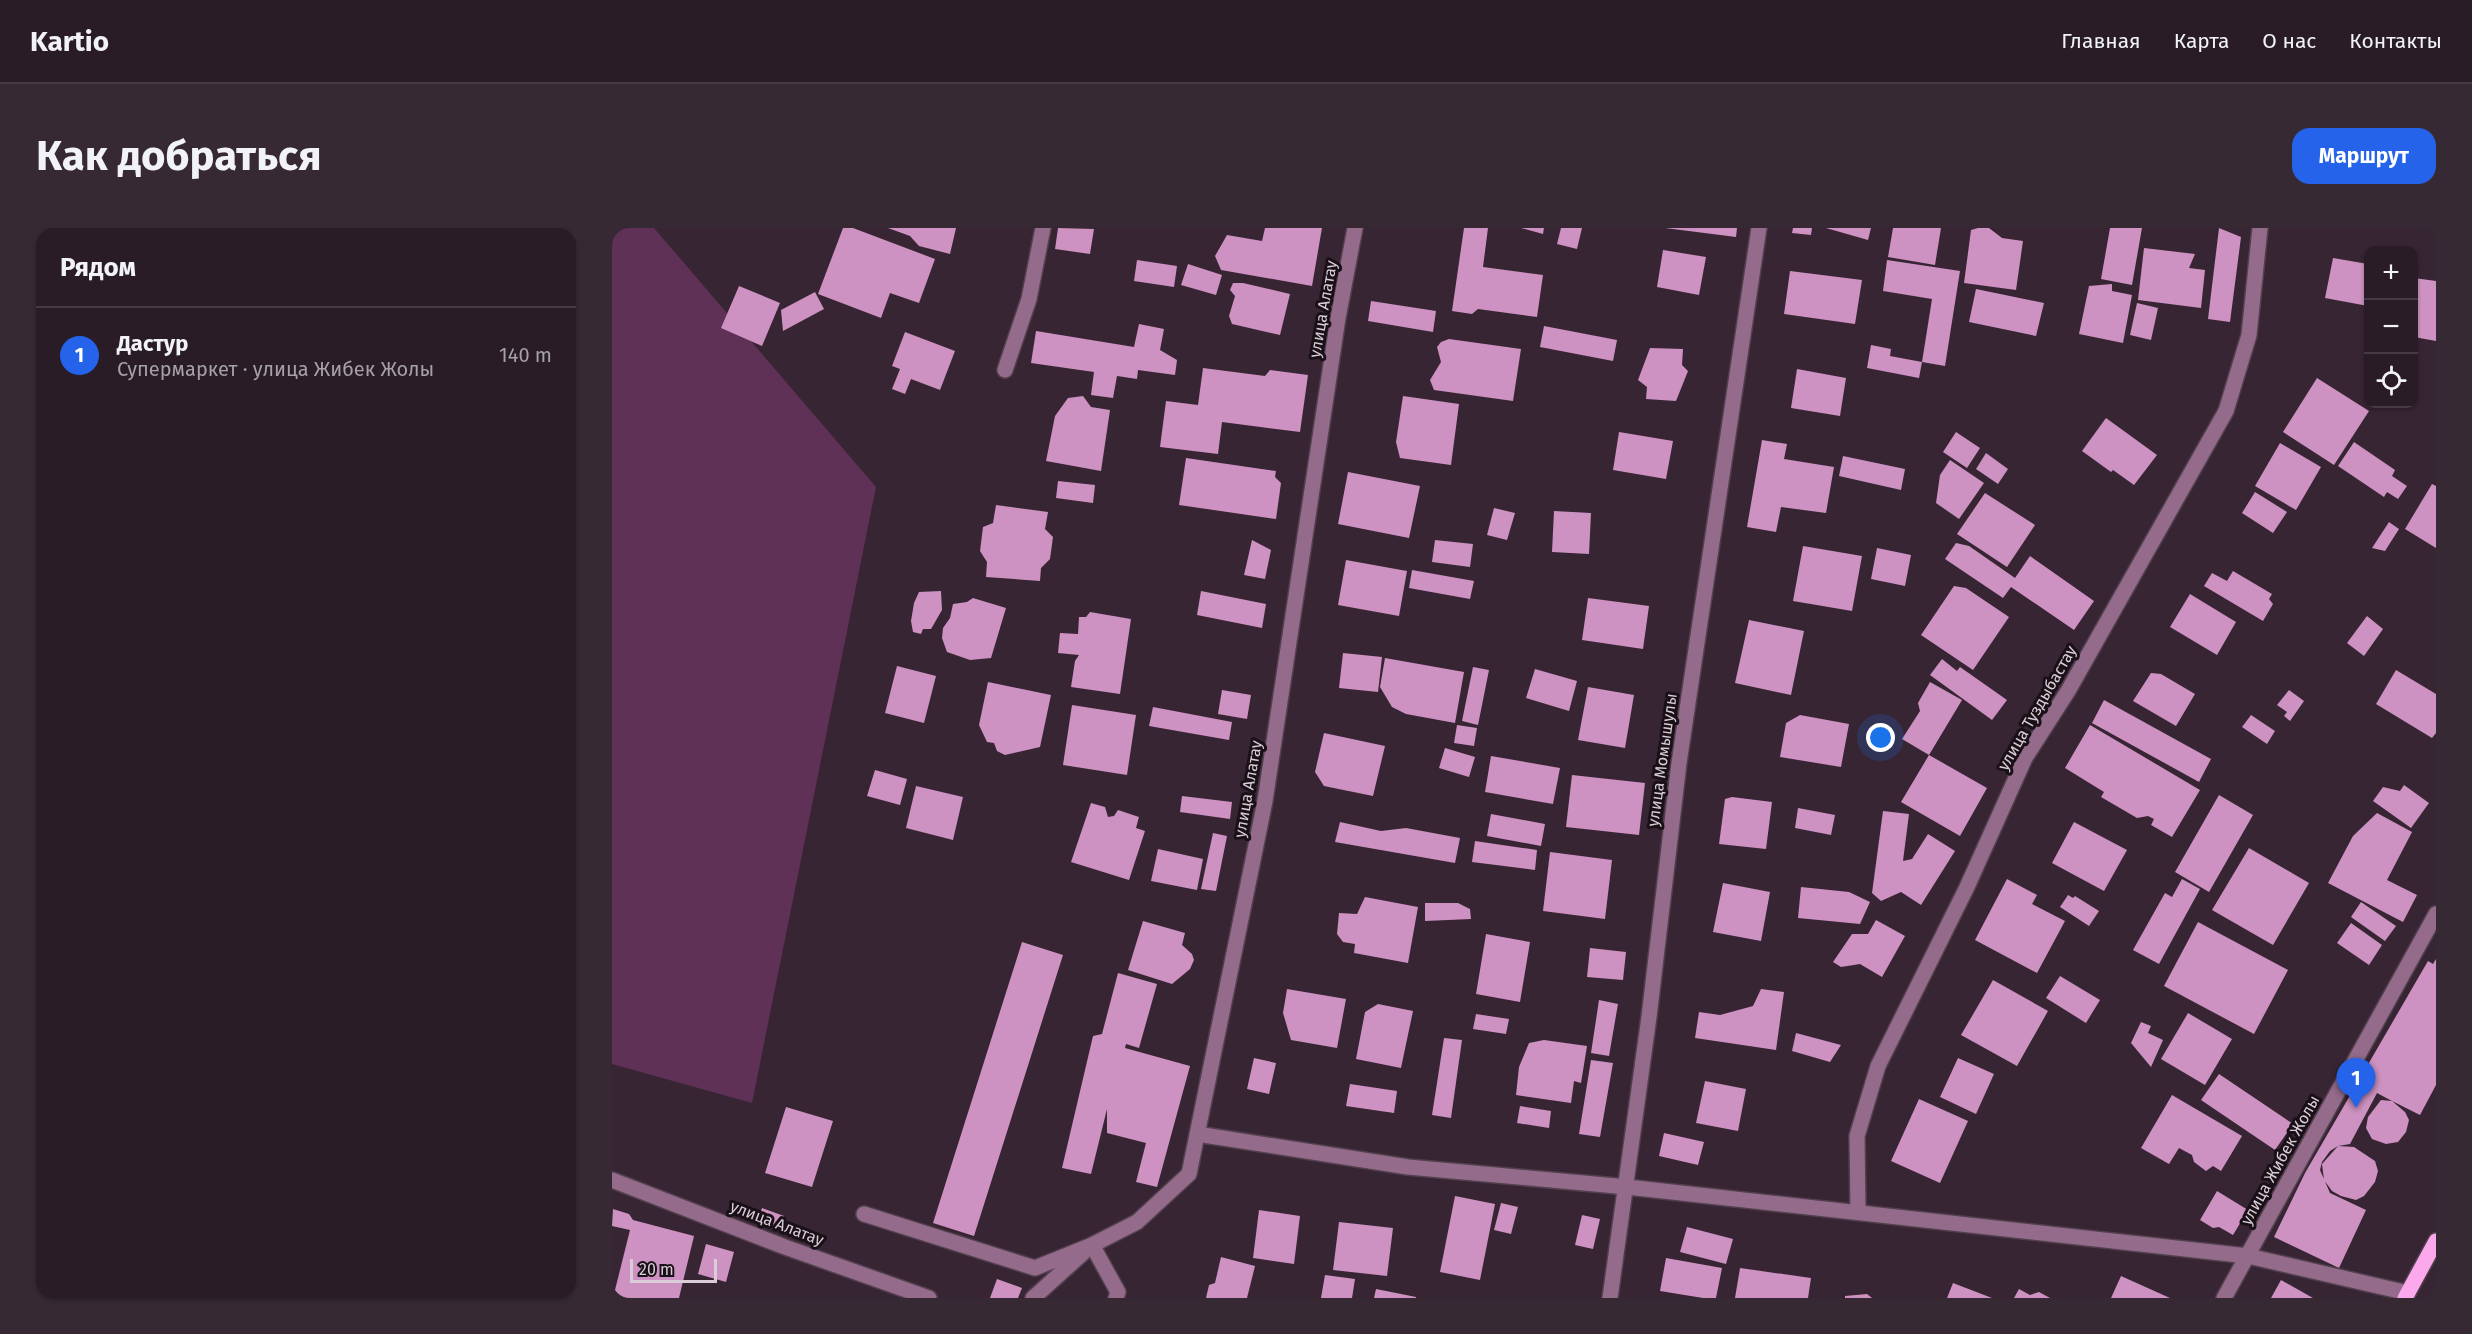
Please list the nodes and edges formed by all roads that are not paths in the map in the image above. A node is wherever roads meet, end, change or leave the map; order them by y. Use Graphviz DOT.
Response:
graph roads {
  1 [pos="1043,228"];
  2 [pos="1356,228"];
  3 [pos="1759,228"];
  4 [pos="2260,228"];
  5 [pos="1005,370"];
  6 [pos="2436,914"];
  7 [pos="1197,1134"];
  8 [pos="612,1179"];
  9 [pos="1627,1187"];
  10 [pos="1858,1212"];
  11 [pos="864,1214"];
  12 [pos="2436,1241"];
  13 [pos="1092,1245"];
  14 [pos="2248,1256"];
  15 [pos="2407,1296"];
  16 [pos="929,1298"];
  17 [pos="1033,1298"];
  18 [pos="1116,1298"];
  19 [pos="1610,1298"];
  20 [pos="2224,1298"];
  1 -- 5 [label="street"];
  2 -- 7 [label="street, улица Алатау"];
  3 -- 9 [label="street, улица Момышулы"];
  4 -- 10 [label="street, улица Туздыбастау"];
  6 -- 14 [label="street, улица Жибек Жолы"];
  7 -- 9 [label="street"];
  7 -- 13 [label="street, улица Алатау"];
  8 -- 16 [label="street, улица Алатау"];
  9 -- 10 [label="street"];
  9 -- 19 [label="street, улица Момышулы"];
  10 -- 14 [label="street"];
  11 -- 13 [label="street"];
  12 -- 15 [label="main road"];
  13 -- 17 [label="street"];
  13 -- 18 [label="street"];
  14 -- 15 [label="street"];
  14 -- 20 [label="street, улица Жибек Жолы"];
}
